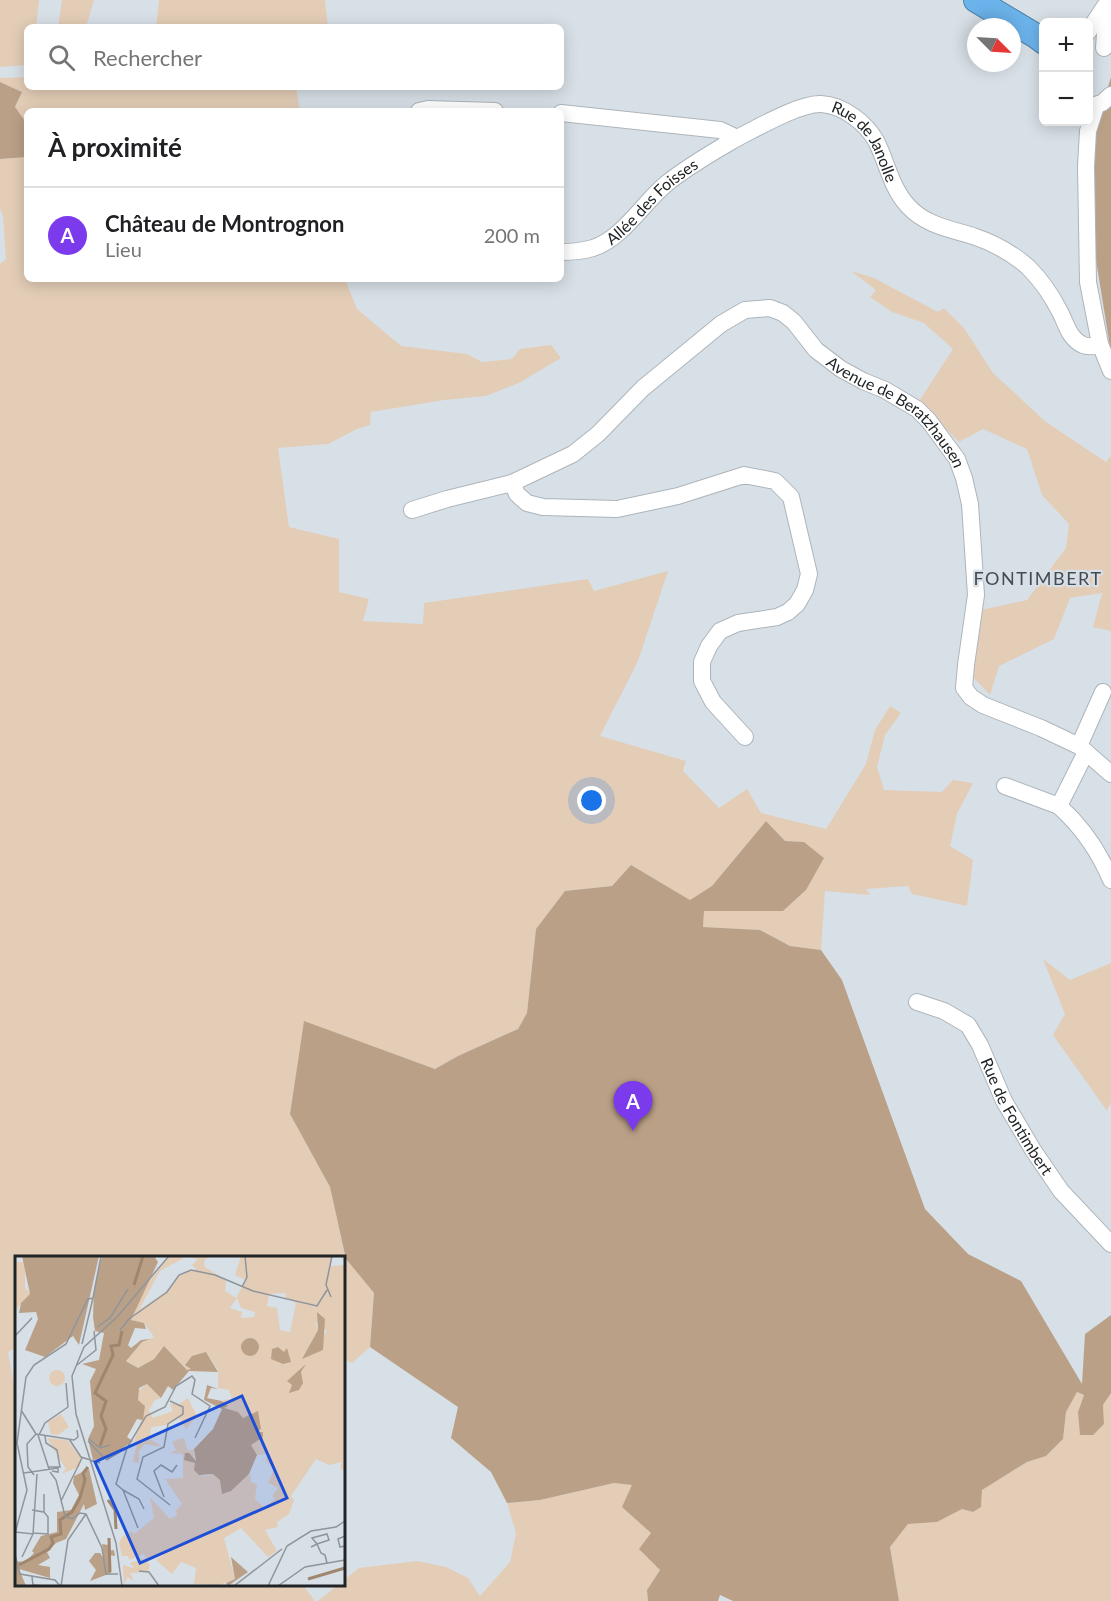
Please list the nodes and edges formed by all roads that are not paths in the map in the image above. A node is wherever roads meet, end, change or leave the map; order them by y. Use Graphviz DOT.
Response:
graph roads {
  1 [pos="976,0"];
  2 [pos="1110,0"];
  3 [pos="1093,26"];
  4 [pos="1039,38"];
  5 [pos="1101,48"];
  6 [pos="1103,101"];
  7 [pos="564,112"];
  8 [pos="1079,126"];
  9 [pos="737,138"];
  10 [pos="1086,166"];
  11 [pos="564,252"];
  12 [pos="1100,344"];
  13 [pos="1111,371"];
  14 [pos="512,483"];
  15 [pos="412,510"];
  16 [pos="1103,692"];
  17 [pos="745,737"];
  18 [pos="1082,749"];
  19 [pos="1111,774"];
  20 [pos="1005,786"];
  21 [pos="1059,806"];
  22 [pos="1111,880"];
  23 [pos="917,1002"];
  24 [pos="1111,1244"];
  1 -- 4 [label="highway"];
  2 -- 3 [label="street"];
  2 -- 5 [label="street"];
  6 -- 10 [label="street"];
  7 -- 9 [label="street"];
  8 -- 10 [label="street"];
  9 -- 11 [label="street, Allée des Foisses"];
  9 -- 12 [label="street, Rue de Janolle"];
  10 -- 12 [label="street"];
  12 -- 13 [label="street"];
  14 -- 15 [label="street, Avenue de Beratzhausen"];
  14 -- 17 [label="street"];
  14 -- 18 [label="street, Avenue de Beratzhausen"];
  16 -- 18 [label="street"];
  18 -- 19 [label="street, Avenue de Beratzhausen"];
  18 -- 21 [label="street"];
  20 -- 21 [label="street"];
  21 -- 22 [label="street"];
  23 -- 24 [label="street, Rue de Fontimbert"];
}
